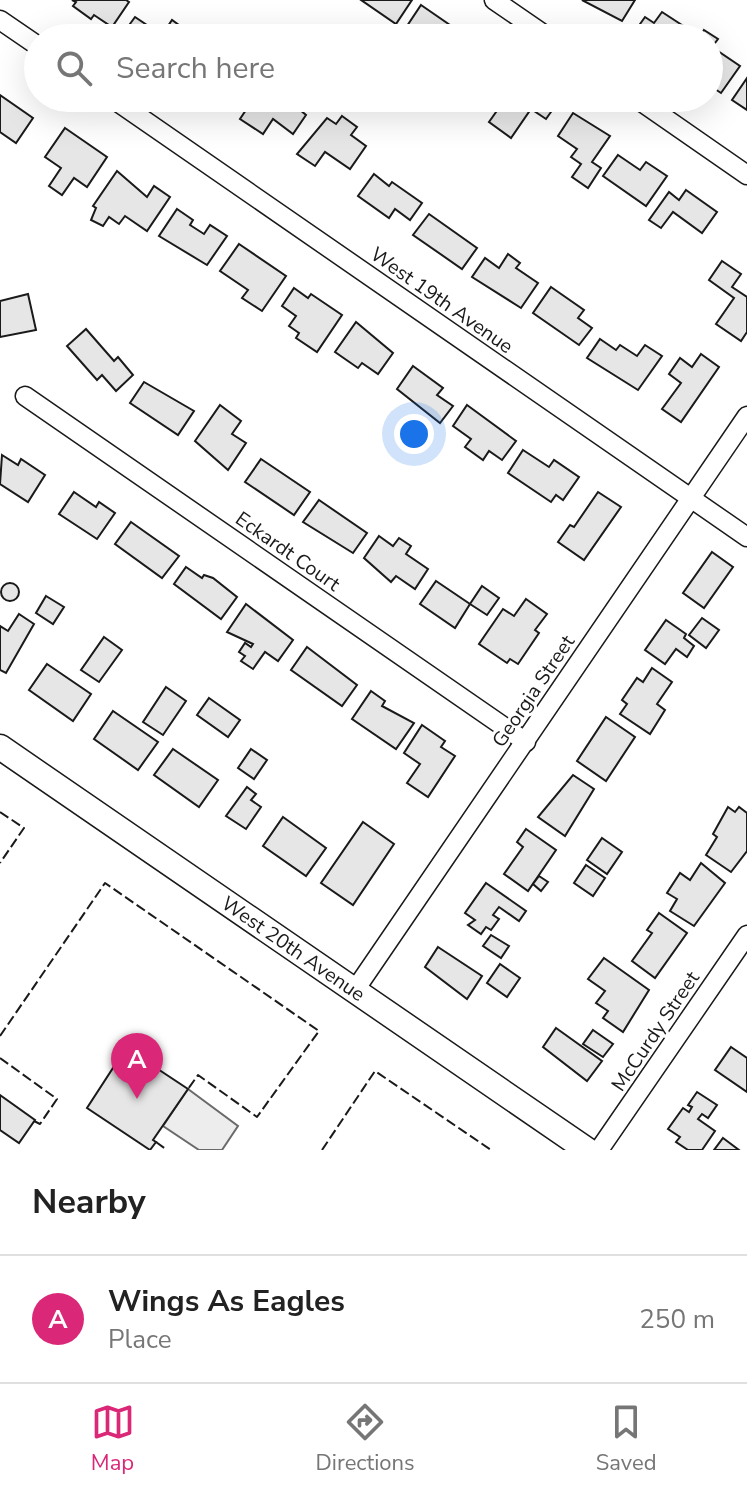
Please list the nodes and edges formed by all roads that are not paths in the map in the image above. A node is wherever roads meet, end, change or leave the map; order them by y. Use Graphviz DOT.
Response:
graph roads {
  1 [pos="494,0"];
  2 [pos="0,20"];
  3 [pos="529,24"];
  4 [pos="24,36"];
  5 [pos="132,112"];
  6 [pos="656,112"];
  7 [pos="747,175"];
  8 [pos="25,396"];
  9 [pos="747,416"];
  10 [pos="690,498"];
  11 [pos="747,537"];
  12 [pos="526,742"];
  13 [pos="0,747"];
  14 [pos="747,935"];
  15 [pos="355,990"];
  16 [pos="587,1150"];
  17 [pos="599,1150"];
  1 -- 3 [label="street"];
  2 -- 4 [label="street"];
  5 -- 10 [label="street, West 19th Avenue"];
  6 -- 7 [label="street"];
  8 -- 12 [label="street, Eckardt Court"];
  9 -- 10 [label="street, Georgia Street"];
  10 -- 11 [label="street, West 19th Avenue"];
  10 -- 12 [label="street, Georgia Street"];
  12 -- 15 [label="street, Georgia Street"];
  13 -- 15 [label="main road, West 20th Avenue"];
  14 -- 17 [label="street, McCurdy Street"];
  15 -- 16 [label="main road, West 20th Avenue"];
}
